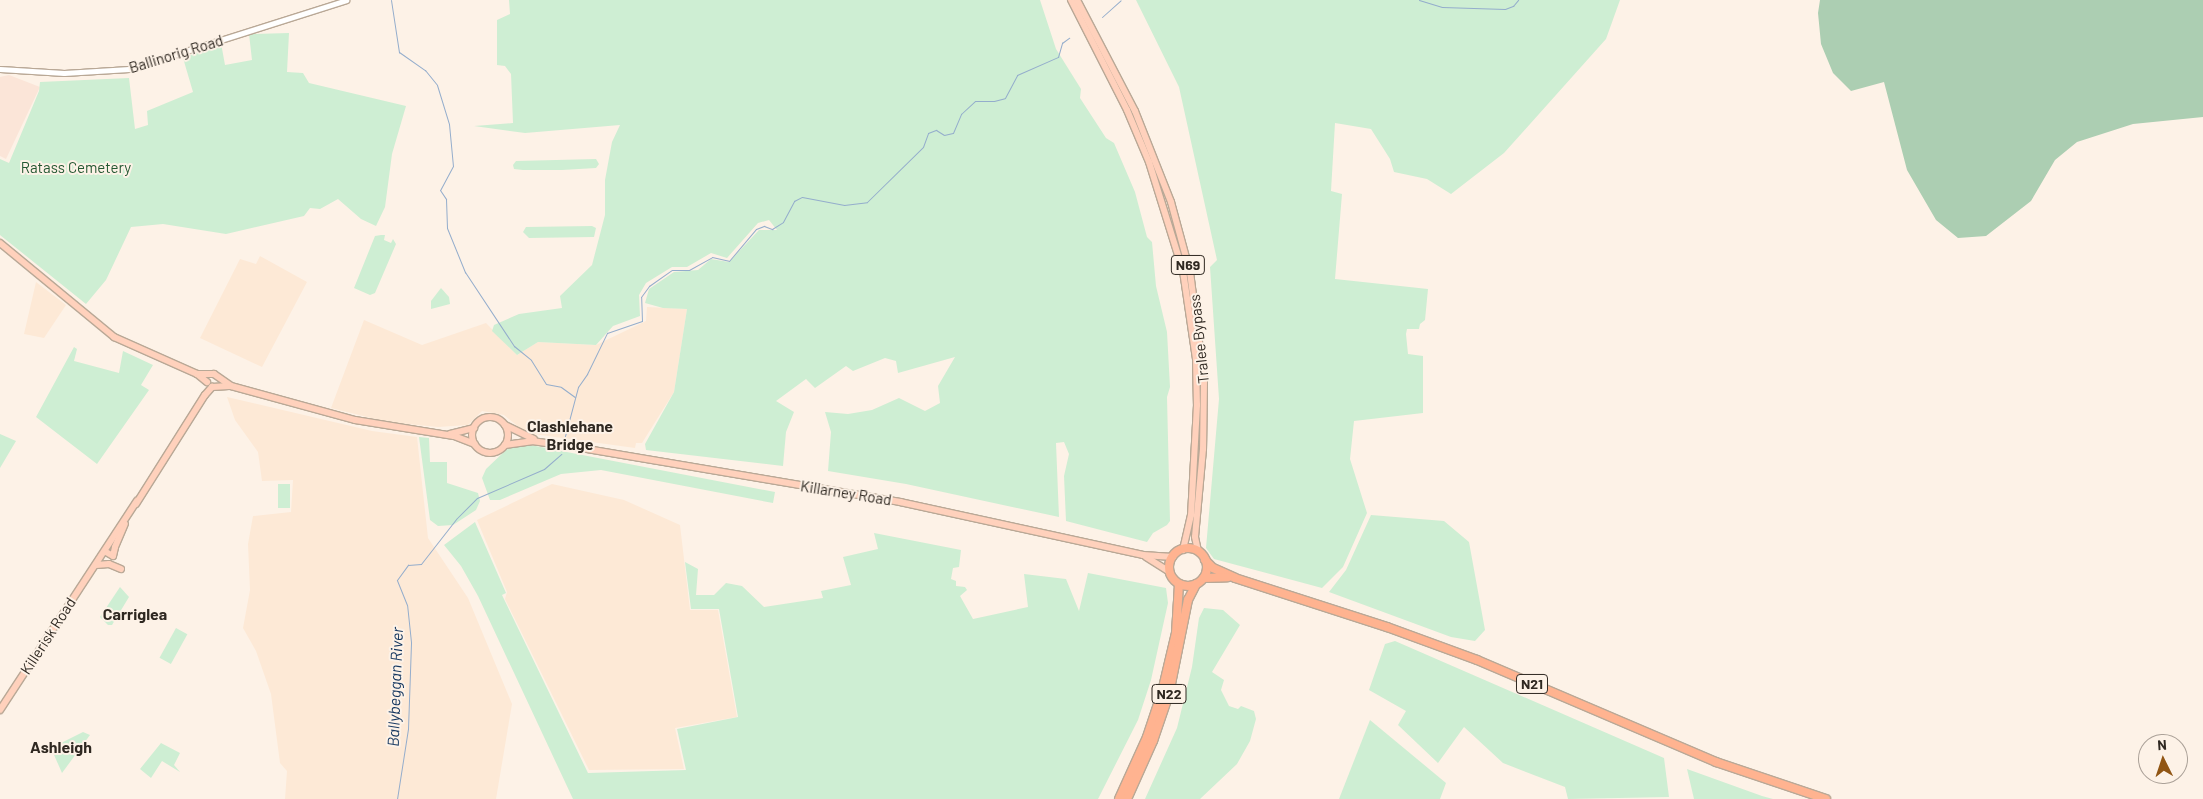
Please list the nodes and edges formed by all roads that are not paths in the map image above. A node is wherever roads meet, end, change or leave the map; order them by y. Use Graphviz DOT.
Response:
graph roads {
  1 [pos="346,0"];
  2 [pos="1071,0"];
  3 [pos="1077,0"];
  4 [pos="0,69"];
  5 [pos="0,243"];
  6 [pos="212,382"];
  7 [pos="505,425"];
  8 [pos="474,428"];
  9 [pos="444,434"];
  10 [pos="547,443"];
  11 [pos="475,444"];
  12 [pos="505,445"];
  13 [pos="112,546"];
  14 [pos="1183,550"];
  15 [pos="1198,552"];
  16 [pos="107,554"];
  17 [pos="1143,555"];
  18 [pos="1173,557"];
  19 [pos="1205,560"];
  20 [pos="96,564"];
  21 [pos="121,569"];
  22 [pos="1170,572"];
  23 [pos="1204,578"];
  24 [pos="1235,578"];
  25 [pos="1179,584"];
  26 [pos="1196,584"];
  27 [pos="0,710"];
  28 [pos="1118,799"];
  29 [pos="1127,799"];
  30 [pos="1826,799"];
  1 -- 4 [label="street, Ballinorig Road"];
  2 -- 14 [label="main road, Tralee Bypass / N69"];
  3 -- 15 [label="main road, Tralee Bypass / N69"];
  5 -- 6 [label="main road"];
  6 -- 9 [label="main road"];
  6 -- 13 [label="main road"];
  7 -- 8 [label="main road"];
  7 -- 10 [label="main road, Killarney Road"];
  7 -- 12 [label="main road"];
  8 -- 9 [label="main road"];
  8 -- 11 [label="main road"];
  9 -- 11 [label="main road"];
  10 -- 12 [label="main road, Killarney Road"];
  10 -- 17 [label="main road, Killarney Road"];
  11 -- 12 [label="main road"];
  13 -- 16 [label="main road"];
  13 -- 16 [label="main road"];
  14 -- 15 [label="highway"];
  14 -- 18 [label="highway"];
  15 -- 19 [label="highway"];
  16 -- 20 [label="main road, Killerisk Road"];
  17 -- 18 [label="main road, Killarney Road"];
  17 -- 22 [label="main road, Killarney Road"];
  18 -- 22 [label="highway"];
  19 -- 23 [label="highway"];
  19 -- 24 [label="highway, N21"];
  20 -- 21 [label="main road"];
  20 -- 27 [label="main road, Killerisk Road"];
  22 -- 25 [label="highway"];
  23 -- 24 [label="highway, N21"];
  23 -- 26 [label="highway"];
  24 -- 30 [label="highway, N21"];
  25 -- 26 [label="highway"];
  25 -- 28 [label="highway, N22"];
  26 -- 29 [label="highway, N22"];
}
